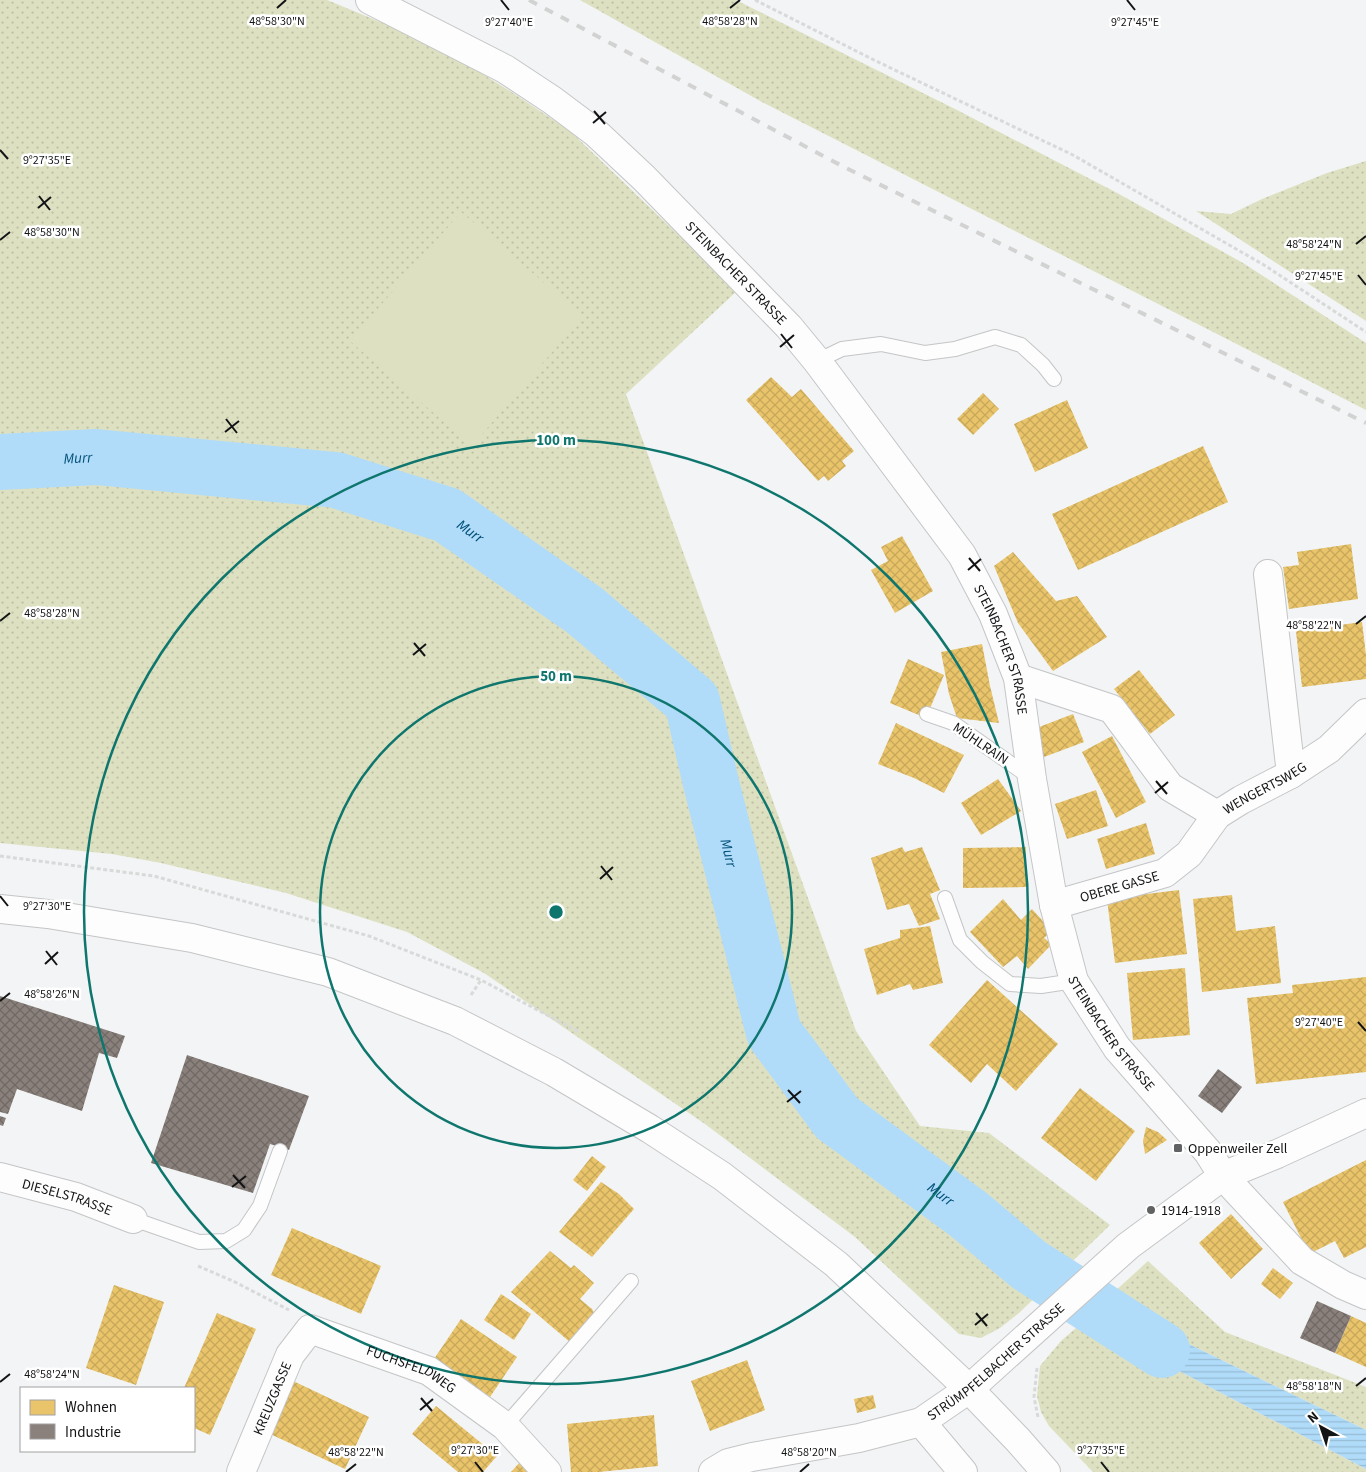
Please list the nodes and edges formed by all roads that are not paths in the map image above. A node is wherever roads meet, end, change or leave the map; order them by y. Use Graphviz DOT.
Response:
graph roads {
  1 [pos="370,0"];
  2 [pos="817,361"];
  3 [pos="1054,379"];
  4 [pos="1268,574"];
  5 [pos="1018,678"];
  6 [pos="1366,713"];
  7 [pos="927,714"];
  8 [pos="1291,774"];
  9 [pos="1032,779"];
  10 [pos="1217,815"];
  11 [pos="945,898"];
  12 [pos="1054,905"];
  13 [pos="0,910"];
  14 [pos="1074,981"];
  15 [pos="1366,1113"];
  16 [pos="280,1151"];
  17 [pos="1222,1176"];
  18 [pos="0,1177"];
  19 [pos="133,1219"];
  20 [pos="1366,1270"];
  21 [pos="631,1281"];
  22 [pos="1355,1290"];
  23 [pos="310,1328"];
  24 [pos="969,1388"];
  25 [pos="921,1422"];
  26 [pos="505,1426"];
  27 [pos="723,1469"];
  28 [pos="241,1472"];
  29 [pos="547,1472"];
  30 [pos="963,1472"];
  31 [pos="1046,1472"];
  1 -- 2 [label="street, STEINBACHER STRASSE"];
  2 -- 3 [label="lane"];
  2 -- 5 [label="street, STEINBACHER STRASSE"];
  4 -- 8 [label="street"];
  5 -- 9 [label="street, STEINBACHER STRASSE"];
  5 -- 10 [label="street, WENGERTSWEG"];
  6 -- 8 [label="street, WENGERTSWEG"];
  7 -- 9 [label="lane, MÜHLRAIN"];
  8 -- 10 [label="street, WENGERTSWEG"];
  9 -- 12 [label="street, STEINBACHER STRASSE"];
  10 -- 12 [label="street, OBERE GASSE"];
  11 -- 14 [label="lane"];
  12 -- 14 [label="street, STEINBACHER STRASSE"];
  13 -- 24 [label="street"];
  14 -- 17 [label="street, STEINBACHER STRASSE"];
  15 -- 17 [label="street, STRÜMPFELBACHER STRASSE"];
  16 -- 19 [label="lane"];
  17 -- 22 [label="street, STEINBACHER STRASSE"];
  17 -- 24 [label="street, STRÜMPFELBACHER STRASSE"];
  18 -- 19 [label="street, DIESELSTRASSE"];
  20 -- 22 [label="street"];
  21 -- 26 [label="lane"];
  23 -- 26 [label="street, FUCHSFELDWEG"];
  23 -- 28 [label="street, KREUZGASSE"];
  24 -- 25 [label="street, STRÜMPFELBACHER STRASSE"];
  24 -- 31 [label="street"];
  25 -- 27 [label="street, STRÜMPFELBACHER STRASSE"];
  25 -- 30 [label="street"];
  26 -- 29 [label="street, FUCHSFELDWEG"];
}
